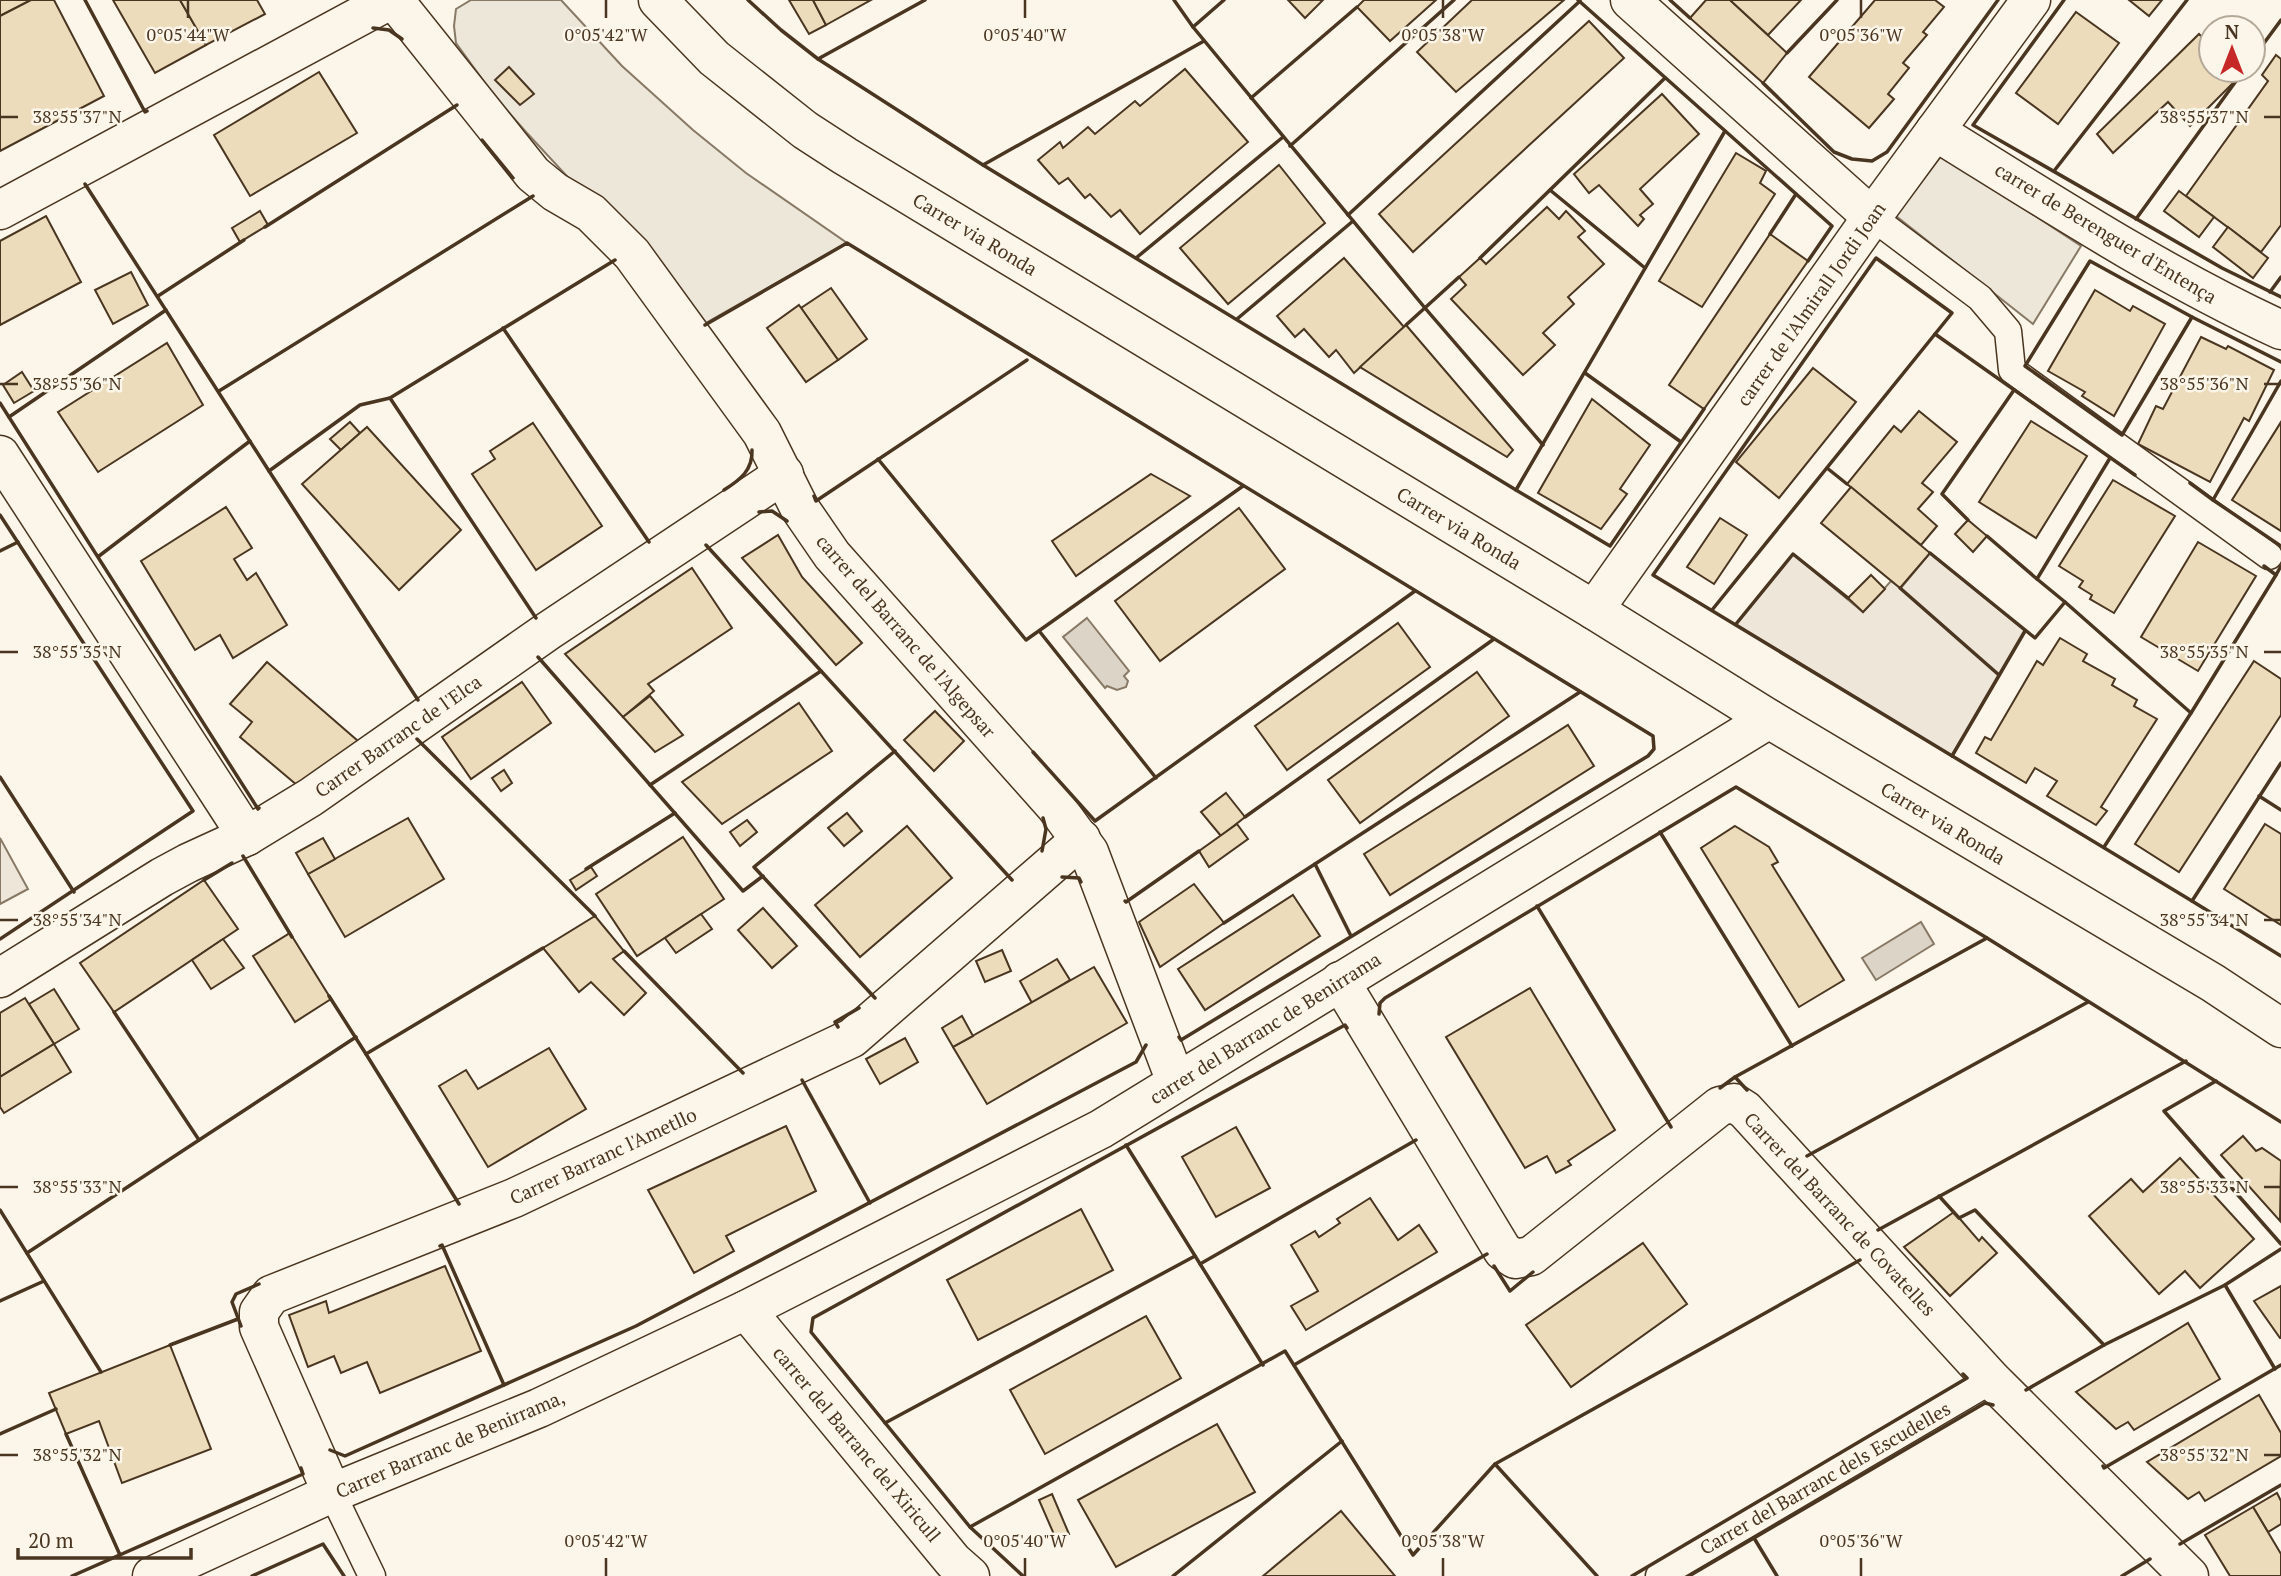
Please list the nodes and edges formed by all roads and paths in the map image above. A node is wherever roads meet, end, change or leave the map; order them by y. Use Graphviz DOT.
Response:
graph roads {
  1 [pos="392,0"];
  2 [pos="658,0"];
  3 [pos="1630,0"];
  4 [pos="2031,0"];
  5 [pos="1935,131"];
  6 [pos="0,210"];
  7 [pos="1872,217"];
  8 [pos="2281,330"];
  9 [pos="0,455"];
  10 [pos="784,474"];
  11 [pos="2269,556"];
  12 [pos="1594,610"];
  13 [pos="1769,719"];
  14 [pos="247,836"];
  15 [pos="1081,839"];
  16 [pos="0,978"];
  17 [pos="1340,981"];
  18 [pos="2281,1028"];
  19 [pos="1176,1082"];
  20 [pos="746,1310"];
  21 [pos="1992,1380"];
  22 [pos="332,1493"];
  23 [pos="152,1576"];
  24 [pos="372,1576"];
  25 [pos="970,1576"];
  26 [pos="1659,1576"];
  27 [pos="2189,1576"];
  1 -- 6 [label="street"];
  1 -- 10 [label="street, carrer del Barranc de l'Algepsar"];
  2 -- 12 [label="street, Carrer via Ronda"];
  3 -- 7 [label="street"];
  4 -- 5 [label="street, carrer de l'Almirall Jordi Joan"];
  5 -- 7 [label="street, carrer de l'Almirall Jordi Joan"];
  5 -- 8 [label="street, carrer de Berenguer d'Entença"];
  7 -- 11 [label="lane"];
  7 -- 12 [label="street, carrer de l'Almirall Jordi Joan"];
  9 -- 14 [label="street"];
  10 -- 14 [label="street, Carrer Barranc de l'Elca"];
  10 -- 15 [label="street, carrer del Barranc de l'Algepsar"];
  12 -- 13 [label="street, Carrer via Ronda"];
  13 -- 17 [label="street, carrer del Barranc de Benirrama"];
  13 -- 18 [label="street, Carrer via Ronda"];
  14 -- 16 [label="street, Carrer Barranc de l'Elca"];
  15 -- 19 [label="street, carrer del Barranc de l'Algepsar"];
  15 -- 22 [label="street, Carrer Barranc l'Ametllo"];
  17 -- 19 [label="street, carrer del Barranc de Benirrama"];
  17 -- 21 [label="street, Carrer del Barranc de Covatelles"];
  19 -- 20 [label="street, carrer del Barranc de Benirrama"];
  20 -- 22 [label="street, Carrer Barranc de Benirrama,"];
  20 -- 25 [label="street, carrer del Barranc del Xiricull"];
  21 -- 26 [label="lane, Carrer del Barranc dels Escudelles"];
  21 -- 27 [label="street, Carrer del Barranc de Covatelles"];
  22 -- 23 [label="street, Carrer Barranc de Benirrama,"];
  22 -- 24 [label="lane"];
}
